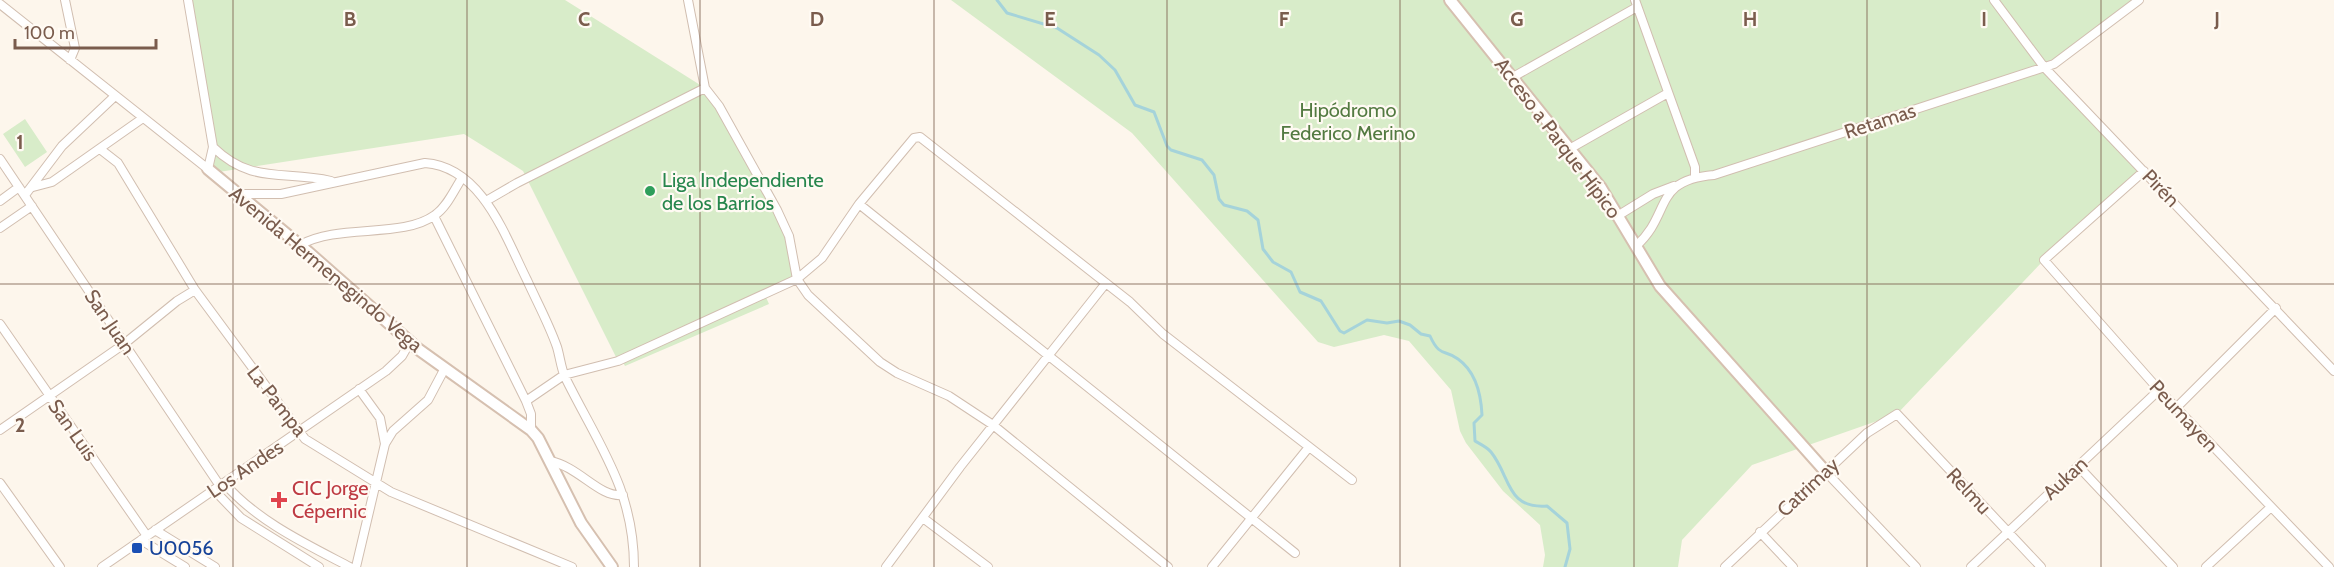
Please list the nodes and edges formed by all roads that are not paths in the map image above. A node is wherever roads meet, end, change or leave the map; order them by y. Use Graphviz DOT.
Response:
graph roads {
  1 [pos="65,0"];
  2 [pos="188,0"];
  3 [pos="688,0"];
  4 [pos="1450,0"];
  5 [pos="1994,0"];
  6 [pos="2139,0"];
  7 [pos="1636,3"];
  8 [pos="0,4"];
  9 [pos="70,60"];
  10 [pos="2044,67"];
  11 [pos="1513,77"];
  12 [pos="705,88"];
  13 [pos="1668,93"];
  14 [pos="115,96"];
  15 [pos="143,118"];
  16 [pos="213,147"];
  17 [pos="1571,148"];
  18 [pos="100,149"];
  19 [pos="0,159"];
  20 [pos="208,169"];
  21 [pos="2144,171"];
  22 [pos="1695,177"];
  23 [pos="462,178"];
  24 [pos="335,182"];
  25 [pos="1676,186"];
  26 [pos="19,187"];
  27 [pos="33,187"];
  28 [pos="238,194"];
  29 [pos="25,195"];
  30 [pos="0,201"];
  31 [pos="486,201"];
  32 [pos="858,204"];
  33 [pos="32,206"];
  34 [pos="1619,215"];
  35 [pos="434,216"];
  36 [pos="0,228"];
  37 [pos="300,245"];
  38 [pos="1636,246"];
  39 [pos="797,279"];
  40 [pos="1106,283"];
  41 [pos="195,290"];
  42 [pos="2276,308"];
  43 [pos="0,324"];
  44 [pos="410,342"];
  45 [pos="124,344"];
  46 [pos="1048,355"];
  47 [pos="445,368"];
  48 [pos="2334,371"];
  49 [pos="564,375"];
  50 [pos="359,389"];
  51 [pos="2159,390"];
  52 [pos="49,395"];
  53 [pos="526,401"];
  54 [pos="2176,408"];
  55 [pos="1897,414"];
  56 [pos="993,425"];
  57 [pos="0,430"];
  58 [pos="531,430"];
  59 [pos="298,432"];
  60 [pos="385,444"];
  61 [pos="1309,447"];
  62 [pos="550,461"];
  63 [pos="2078,466"];
  64 [pos="1825,471"];
  65 [pos="1352,480"];
  66 [pos="0,483"];
  67 [pos="375,484"];
  68 [pos="219,486"];
  69 [pos="623,495"];
  70 [pos="2271,507"];
  71 [pos="923,518"];
  72 [pos="1249,519"];
  73 [pos="155,530"];
  74 [pos="1760,532"];
  75 [pos="2008,532"];
  76 [pos="144,538"];
  77 [pos="1295,553"];
  78 [pos="60,567"];
  79 [pos="102,567"];
  80 [pos="185,567"];
  81 [pos="215,567"];
  82 [pos="319,567"];
  83 [pos="350,567"];
  84 [pos="356,567"];
  85 [pos="572,567"];
  86 [pos="612,567"];
  87 [pos="634,567"];
  88 [pos="886,567"];
  89 [pos="988,567"];
  90 [pos="1168,567"];
  91 [pos="1212,567"];
  92 [pos="1725,567"];
  93 [pos="1793,567"];
  94 [pos="1916,567"];
  95 [pos="1971,567"];
  96 [pos="2041,567"];
  97 [pos="2173,567"];
  98 [pos="2206,567"];
  99 [pos="2329,567"];
  1 -- 9 [label="street"];
  2 -- 16 [label="street"];
  3 -- 12 [label="street"];
  4 -- 11 [label="street, Acceso a Parque Hípico"];
  5 -- 10 [label="street, Pirén"];
  6 -- 10 [label="street, Retamas"];
  7 -- 11 [label="street"];
  7 -- 13 [label="street"];
  8 -- 9 [label="street, Avenida Hermenegindo Vega"];
  9 -- 14 [label="street, Avenida Hermenegindo Vega"];
  10 -- 21 [label="street, Pirén"];
  10 -- 22 [label="street, Retamas"];
  11 -- 17 [label="street, Acceso a Parque Hípico"];
  12 -- 31 [label="street"];
  12 -- 39 [label="street"];
  13 -- 17 [label="street"];
  13 -- 22 [label="street"];
  14 -- 15 [label="street, Avenida Hermenegindo Vega"];
  14 -- 27 [label="street"];
  15 -- 18 [label="street"];
  15 -- 20 [label="street, Avenida Hermenegindo Vega"];
  16 -- 20 [label="street"];
  16 -- 24 [label="street"];
  17 -- 34 [label="street, Acceso a Parque Hípico"];
  18 -- 27 [label="street"];
  18 -- 41 [label="street, La Pampa"];
  19 -- 26 [label="street, San Juan"];
  20 -- 28 [label="street, Avenida Hermenegindo Vega"];
  21 -- 42 [label="street, Pirén"];
  21 -- 51 [label="street, Peumayen"];
  22 -- 25 [label="street, Retamas"];
  23 -- 24 [label="street"];
  23 -- 31 [label="street"];
  23 -- 35 [label="street"];
  24 -- 28 [label="street"];
  25 -- 34 [label="street, Retamas"];
  25 -- 38 [label="street"];
  26 -- 29 [label="street, San Juan"];
  26 -- 30 [label="street"];
  27 -- 29 [label="street"];
  28 -- 37 [label="street, Avenida Hermenegindo Vega"];
  29 -- 33 [label="street, San Juan"];
  31 -- 49 [label="street"];
  32 -- 39 [label="street"];
  32 -- 40 [label="street"];
  32 -- 46 [label="street"];
  33 -- 36 [label="street"];
  33 -- 45 [label="street, San Juan"];
  34 -- 38 [label="street, Acceso a Parque Hípico"];
  35 -- 37 [label="street"];
  35 -- 53 [label="street"];
  37 -- 44 [label="street, Avenida Hermenegindo Vega"];
  38 -- 64 [label="street, Acceso a Parque Hípico"];
  39 -- 49 [label="street"];
  39 -- 56 [label="street"];
  40 -- 46 [label="street"];
  40 -- 61 [label="street"];
  41 -- 45 [label="street"];
  41 -- 59 [label="street, La Pampa"];
  42 -- 48 [label="street, Pirén"];
  42 -- 54 [label="street"];
  43 -- 52 [label="street, San Luis"];
  44 -- 47 [label="street, Avenida Hermenegindo Vega"];
  44 -- 50 [label="street, Los Andes"];
  45 -- 52 [label="street"];
  45 -- 68 [label="street, San Juan"];
  46 -- 56 [label="street"];
  46 -- 72 [label="street"];
  47 -- 58 [label="street, Avenida Hermenegindo Vega"];
  47 -- 60 [label="street"];
  49 -- 53 [label="street"];
  49 -- 69 [label="street"];
  50 -- 59 [label="street, Los Andes"];
  50 -- 60 [label="street"];
  51 -- 54 [label="street, Peumayen"];
  51 -- 63 [label="street, Aukan"];
  52 -- 57 [label="street"];
  52 -- 76 [label="street, San Luis"];
  53 -- 58 [label="street"];
  54 -- 70 [label="street, Peumayen"];
  55 -- 64 [label="street, Catrimay"];
  55 -- 75 [label="street, Relmu"];
  56 -- 71 [label="street"];
  56 -- 90 [label="street"];
  58 -- 62 [label="street, Avenida Hermenegindo Vega"];
  59 -- 67 [label="street, La Pampa"];
  59 -- 68 [label="street, Los Andes"];
  60 -- 67 [label="street"];
  61 -- 65 [label="street"];
  61 -- 72 [label="street"];
  62 -- 69 [label="street"];
  62 -- 86 [label="street, Avenida Hermenegindo Vega"];
  63 -- 75 [label="street, Aukan"];
  63 -- 97 [label="street"];
  64 -- 74 [label="street, Catrimay"];
  64 -- 94 [label="street"];
  66 -- 78 [label="street"];
  67 -- 84 [label="street"];
  67 -- 85 [label="street, La Pampa"];
  68 -- 73 [label="street, Los Andes"];
  68 -- 82 [label="street"];
  68 -- 83 [label="street"];
  69 -- 87 [label="street"];
  70 -- 98 [label="street"];
  70 -- 99 [label="street, Peumayen"];
  71 -- 88 [label="street"];
  71 -- 89 [label="street"];
  72 -- 77 [label="street"];
  72 -- 91 [label="street"];
  73 -- 76 [label="street, Los Andes"];
  73 -- 81 [label="street"];
  74 -- 92 [label="street, Catrimay"];
  74 -- 93 [label="street"];
  75 -- 95 [label="street, Aukan"];
  75 -- 96 [label="street, Relmu"];
  76 -- 79 [label="street, Los Andes"];
  76 -- 80 [label="street"];
}
